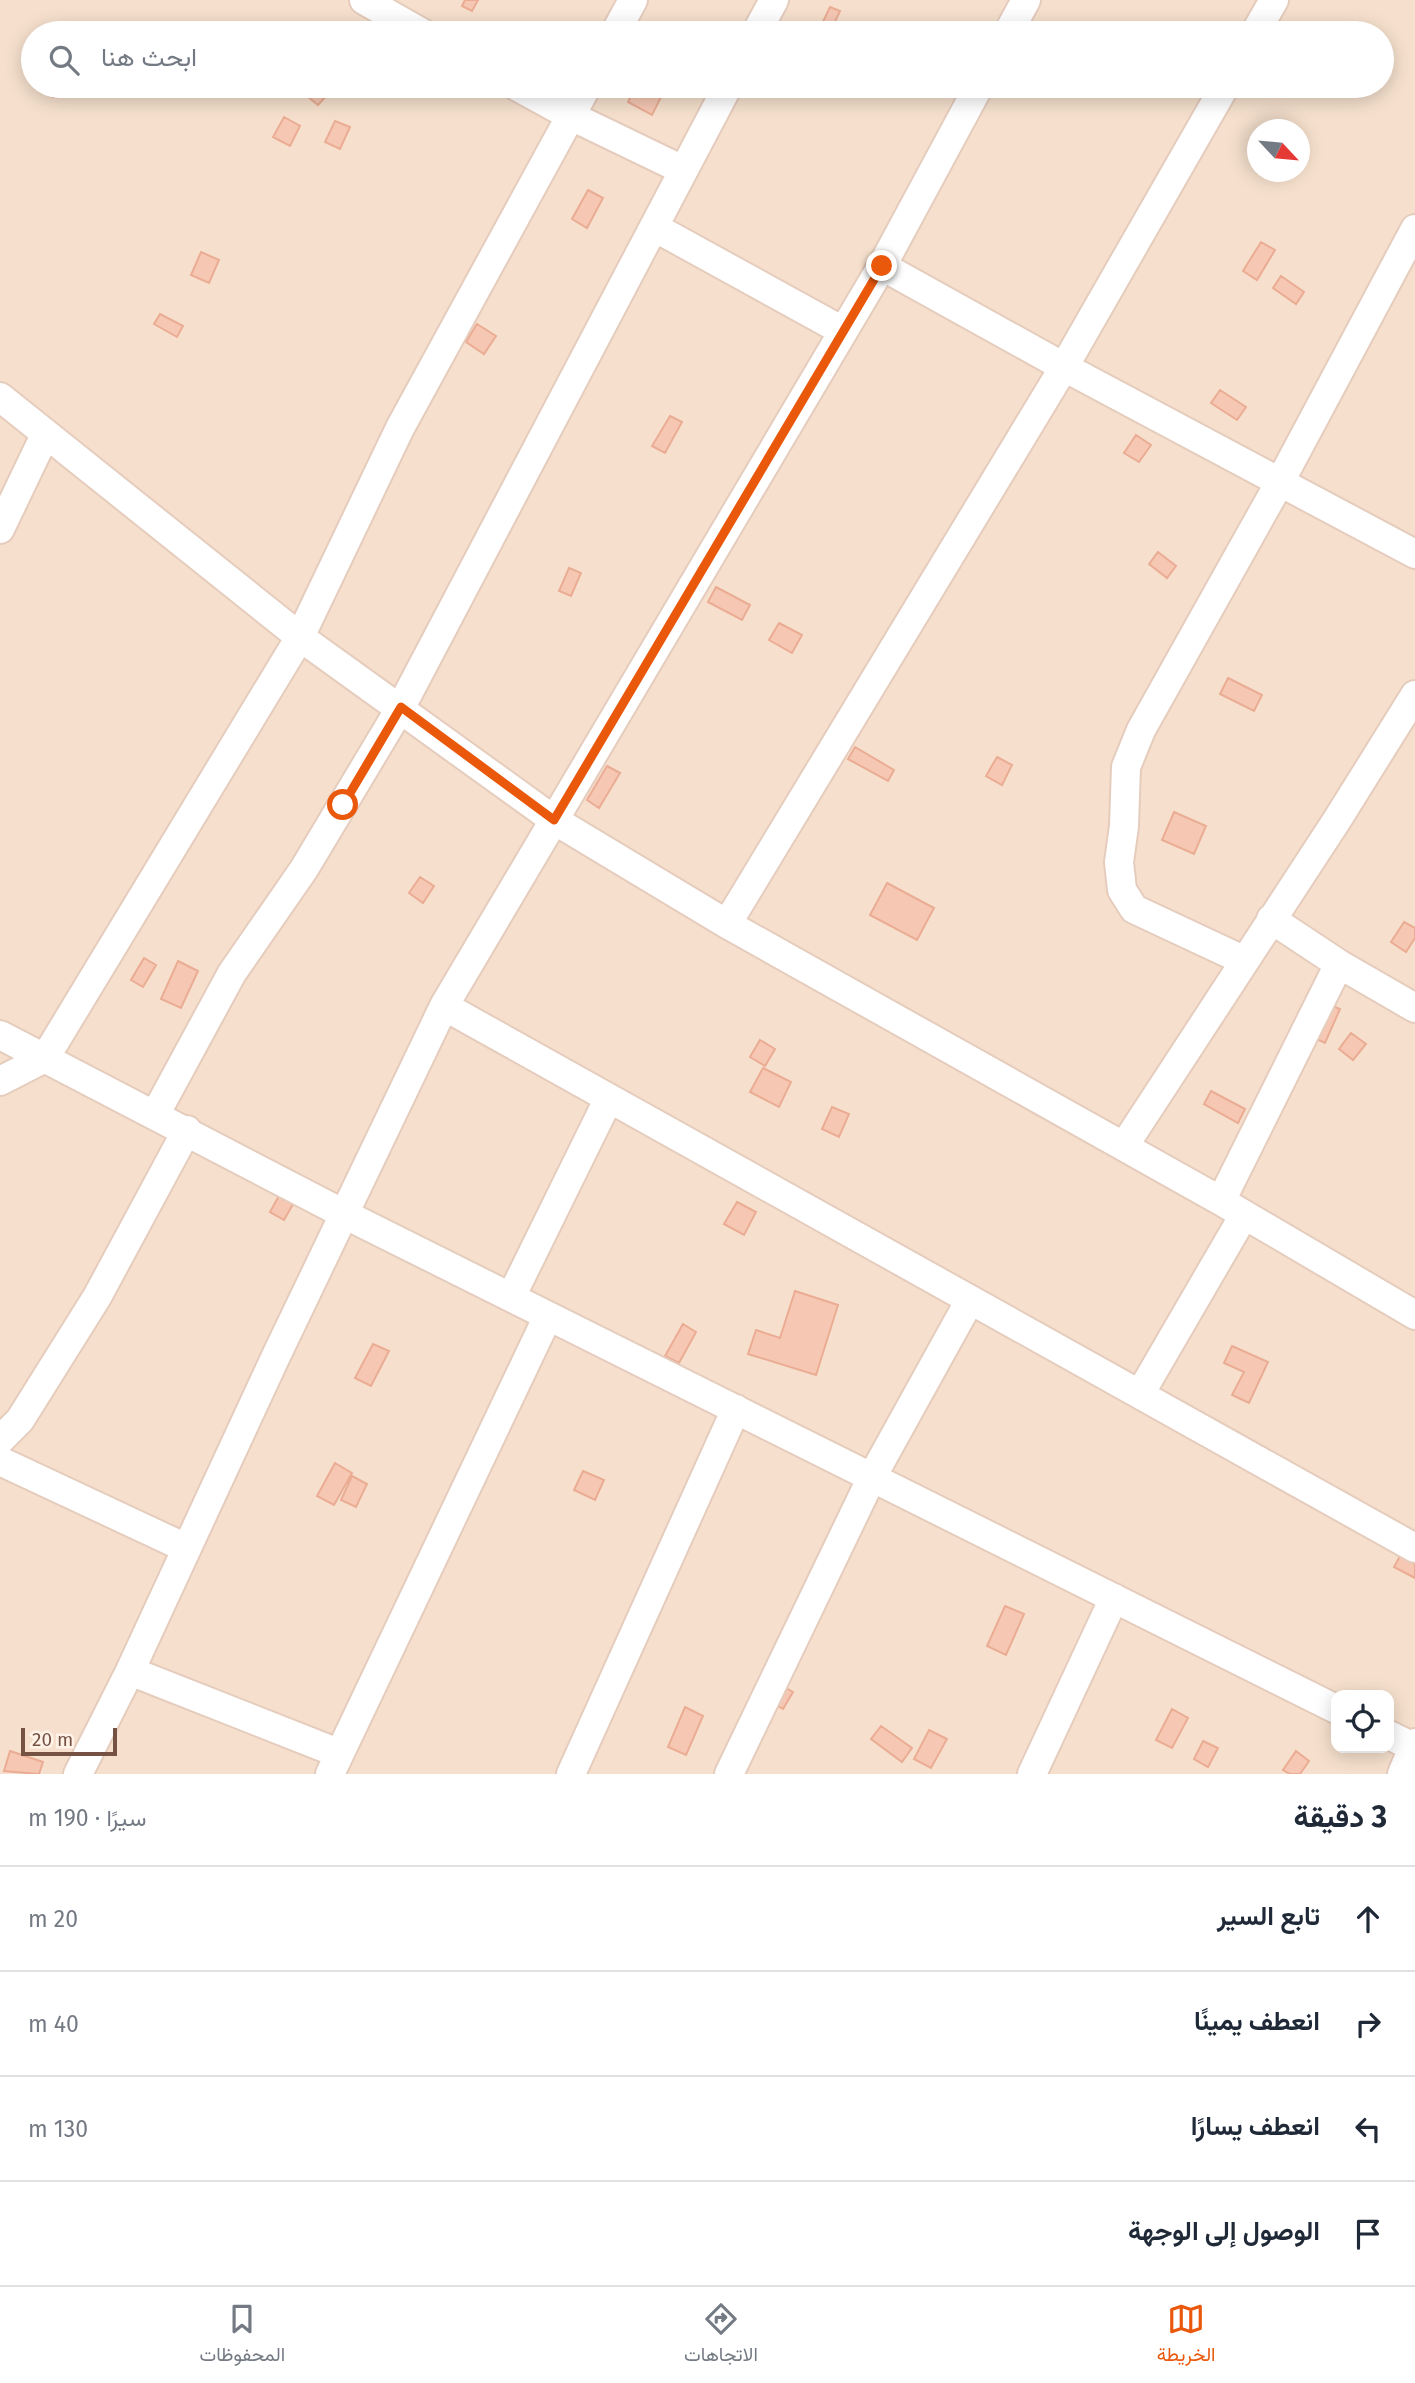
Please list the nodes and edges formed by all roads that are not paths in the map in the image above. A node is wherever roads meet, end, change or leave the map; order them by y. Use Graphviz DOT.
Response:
graph roads {
  1 [pos="633,0"];
  2 [pos="774,0"];
  3 [pos="1026,0"];
  4 [pos="1274,0"];
  5 [pos="373,2"];
  6 [pos="403,21"];
  7 [pos="622,21"];
  8 [pos="763,21"];
  9 [pos="1015,21"];
  10 [pos="1262,21"];
  11 [pos="538,98"];
  12 [pos="581,98"];
  13 [pos="722,98"];
  14 [pos="973,98"];
  15 [pos="1218,98"];
  16 [pos="571,116"];
  17 [pos="683,170"];
  18 [pos="654,226"];
  19 [pos="1415,229"];
  20 [pos="882,266"];
  21 [pos="843,331"];
  22 [pos="1064,367"];
  23 [pos="0,397"];
  24 [pos="45,435"];
  25 [pos="1281,480"];
  26 [pos="0,529"];
  27 [pos="1415,554"];
  28 [pos="300,637"];
  29 [pos="1415,695"];
  30 [pos="401,707"];
  31 [pos="554,820"];
  32 [pos="1271,919"];
  33 [pos="727,925"];
  34 [pos="1243,960"];
  35 [pos="1339,964"];
  36 [pos="444,1006"];
  37 [pos="1415,1008"];
  38 [pos="0,1035"];
  39 [pos="45,1058"];
  40 [pos="0,1081"];
  41 [pos="608,1098"];
  42 [pos="156,1113"];
  43 [pos="187,1130"];
  44 [pos="1124,1146"];
  45 [pos="1233,1208"];
  46 [pos="344,1214"];
  47 [pos="511,1297"];
  48 [pos="970,1300"];
  49 [pos="1415,1315"];
  50 [pos="548,1316"];
  51 [pos="1140,1394"];
  52 [pos="736,1409"];
  53 [pos="0,1440"];
  54 [pos="0,1461"];
  55 [pos="872,1477"];
  56 [pos="186,1548"];
  57 [pos="1415,1548"];
  58 [pos="1114,1598"];
  59 [pos="130,1671"];
  60 [pos="1331,1706"];
  61 [pos="1406,1742"];
  62 [pos="334,1763"];
  63 [pos="78,1774"];
  64 [pos="571,1774"];
  65 [pos="729,1774"];
  66 [pos="1032,1774"];
  67 [pos="1402,1774"];
  1 -- 7 [label="street"];
  2 -- 8 [label="street"];
  3 -- 9 [label="street"];
  4 -- 10 [label="street"];
  5 -- 6 [label="street"];
  11 -- 16 [label="street"];
  12 -- 16 [label="street"];
  13 -- 17 [label="street"];
  14 -- 20 [label="street"];
  15 -- 22 [label="street"];
  16 -- 17 [label="street"];
  16 -- 28 [label="street"];
  17 -- 18 [label="street"];
  18 -- 21 [label="street"];
  18 -- 30 [label="street"];
  19 -- 25 [label="street"];
  20 -- 21 [label="street"];
  20 -- 22 [label="street"];
  21 -- 31 [label="street"];
  22 -- 25 [label="street"];
  22 -- 33 [label="street"];
  23 -- 24 [label="street"];
  24 -- 26 [label="street"];
  24 -- 28 [label="street"];
  25 -- 27 [label="street"];
  25 -- 34 [label="street"];
  28 -- 30 [label="street"];
  28 -- 39 [label="street"];
  29 -- 32 [label="street"];
  30 -- 31 [label="street"];
  30 -- 42 [label="street"];
  31 -- 33 [label="street"];
  31 -- 36 [label="street"];
  32 -- 34 [label="street"];
  32 -- 35 [label="street"];
  33 -- 44 [label="street"];
  34 -- 44 [label="street"];
  35 -- 37 [label="street"];
  35 -- 45 [label="street"];
  36 -- 41 [label="street"];
  36 -- 46 [label="street"];
  38 -- 39 [label="street"];
  39 -- 40 [label="street"];
  39 -- 42 [label="street"];
  41 -- 47 [label="street"];
  41 -- 48 [label="street"];
  42 -- 43 [label="street"];
  43 -- 46 [label="street"];
  43 -- 53 [label="street"];
  44 -- 45 [label="street"];
  45 -- 49 [label="street"];
  45 -- 51 [label="street"];
  46 -- 47 [label="street"];
  46 -- 56 [label="street"];
  47 -- 50 [label="street"];
  48 -- 51 [label="street"];
  48 -- 55 [label="street"];
  50 -- 52 [label="street"];
  50 -- 62 [label="street"];
  51 -- 57 [label="street"];
  52 -- 55 [label="street"];
  52 -- 64 [label="street"];
  54 -- 56 [label="street"];
  55 -- 58 [label="street"];
  55 -- 65 [label="street"];
  56 -- 59 [label="street"];
  58 -- 60 [label="street"];
  58 -- 66 [label="street"];
  59 -- 62 [label="street"];
  59 -- 63 [label="street"];
  61 -- 67 [label="street"];
}
